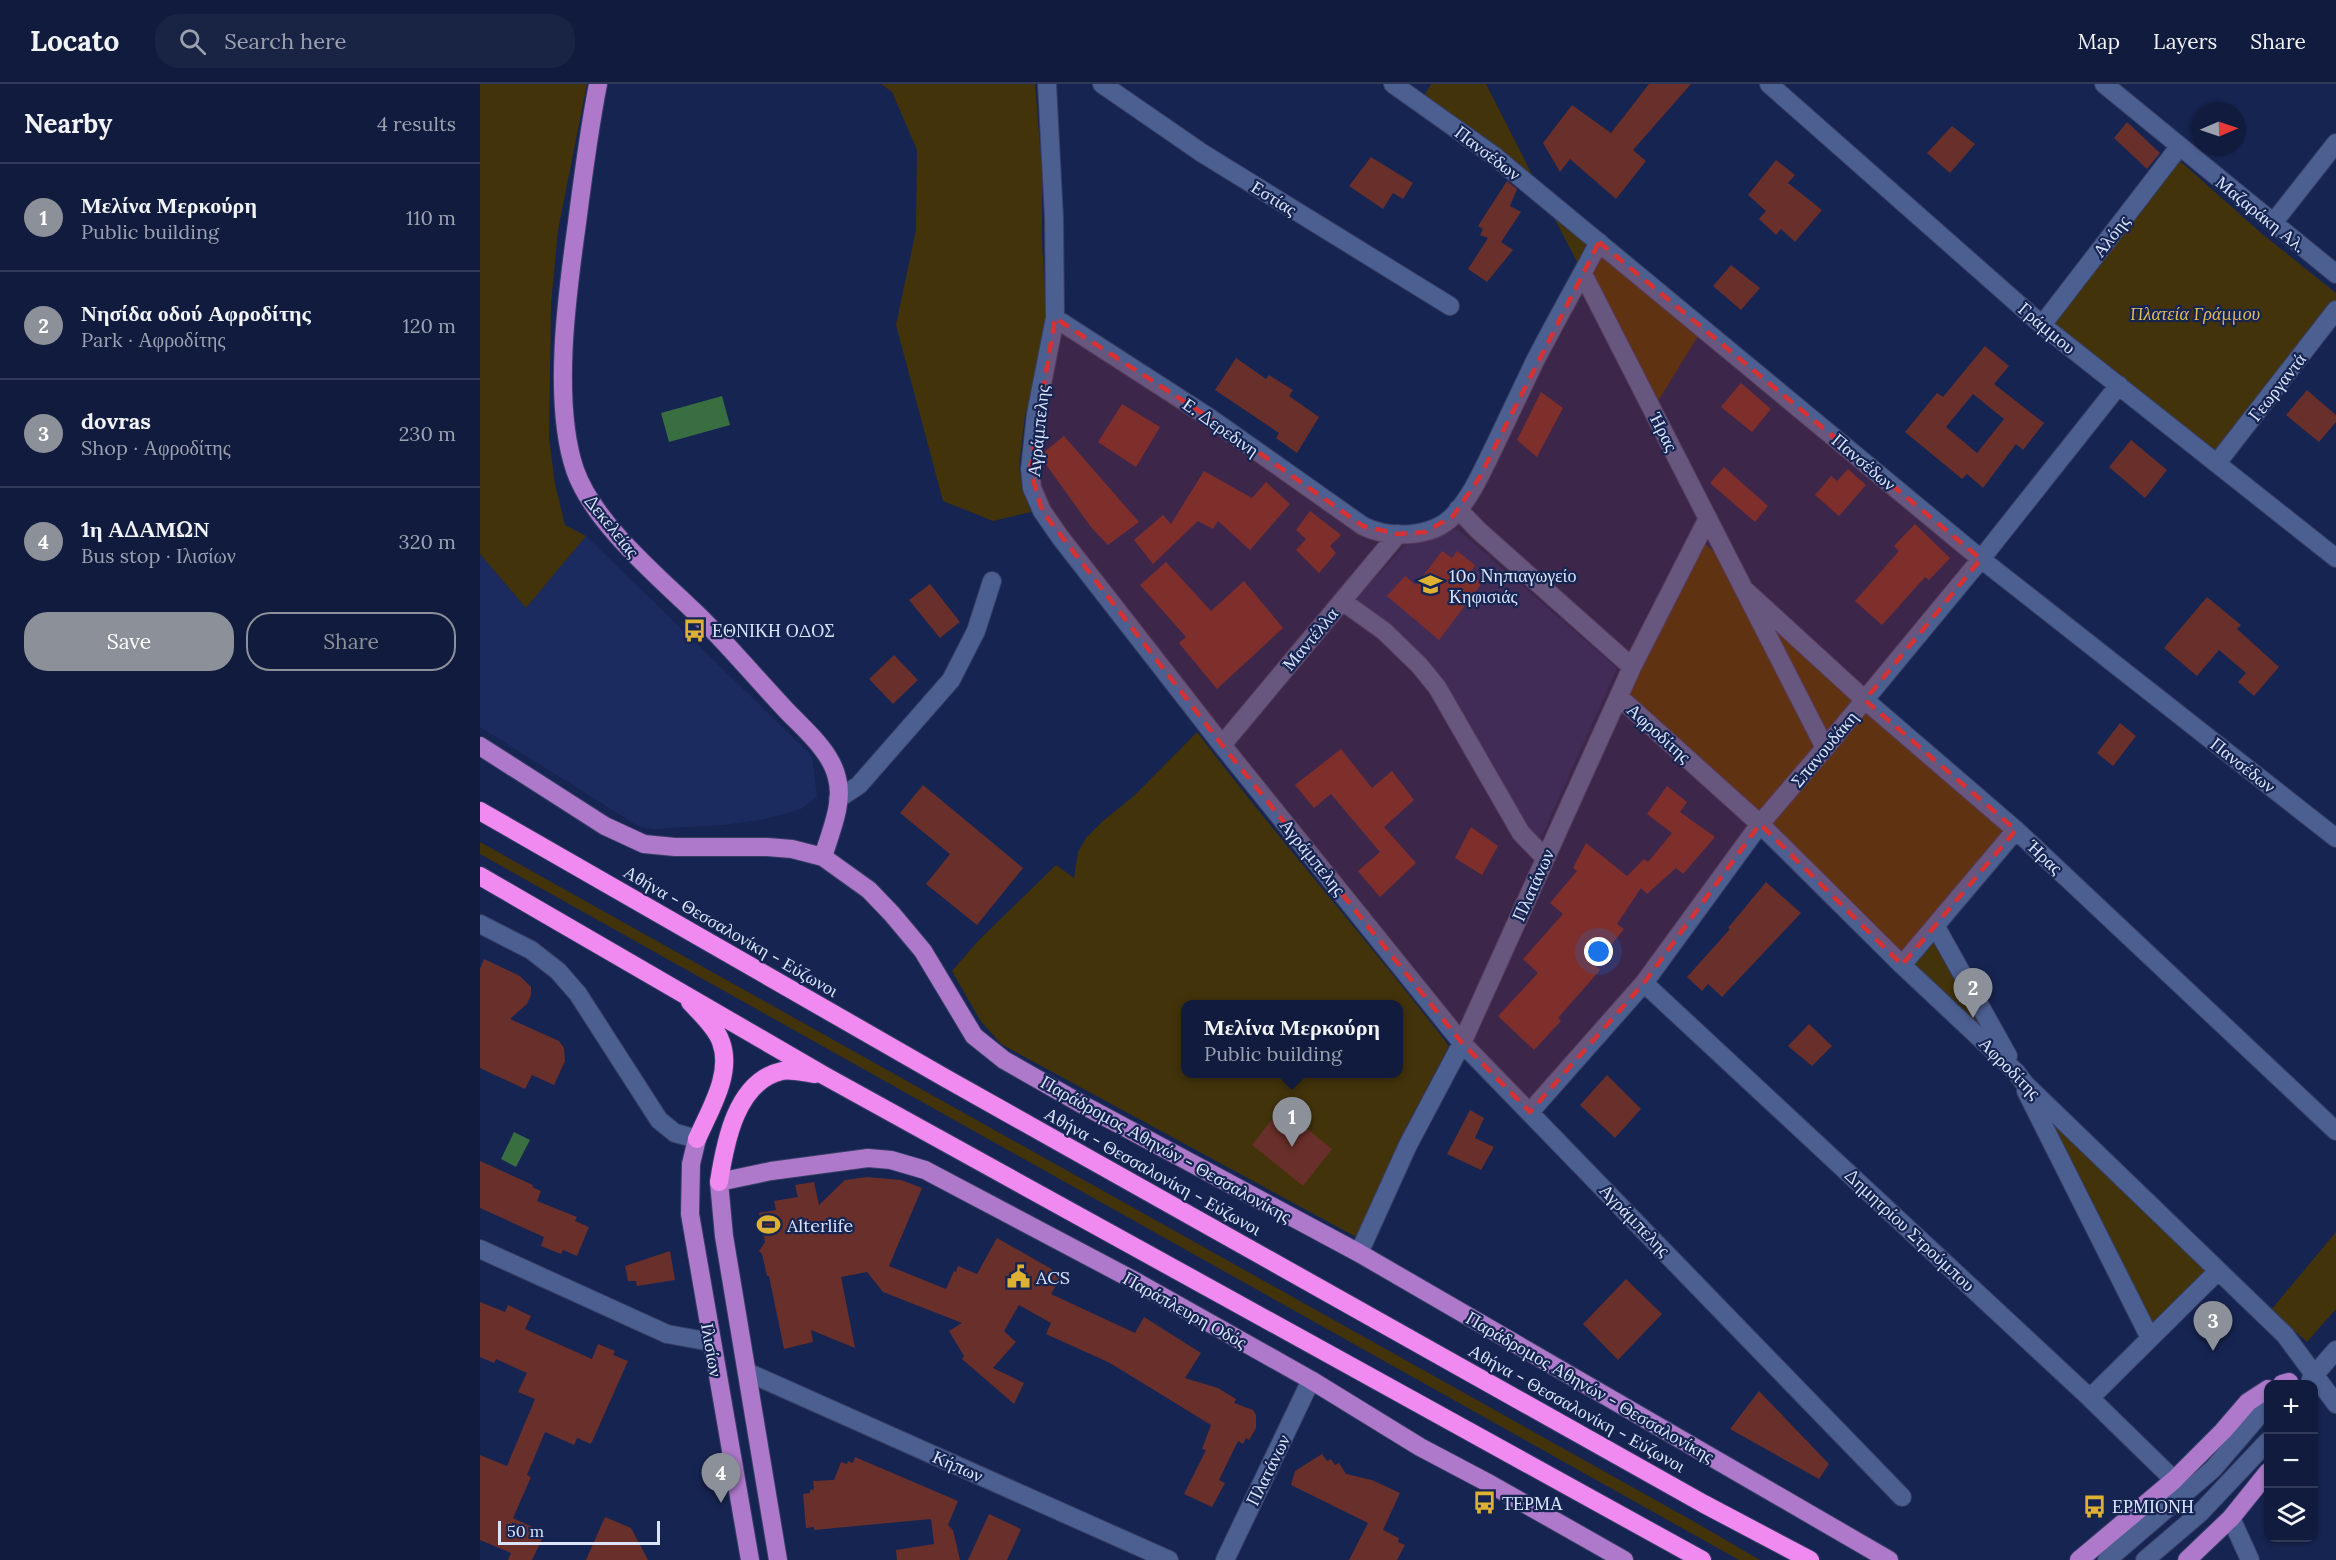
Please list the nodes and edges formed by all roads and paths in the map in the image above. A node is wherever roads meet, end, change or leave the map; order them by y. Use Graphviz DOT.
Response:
graph roads {
  1 [pos="598,84"];
  2 [pos="1047,84"];
  3 [pos="1102,84"];
  4 [pos="1393,84"];
  5 [pos="1769,84"];
  6 [pos="2104,84"];
  7 [pos="2336,144"];
  8 [pos="2179,147"];
  9 [pos="2273,223"];
  10 [pos="1599,242"];
  11 [pos="1582,274"];
  12 [pos="2336,274"];
  13 [pos="1450,306"];
  14 [pos="2336,310"];
  15 [pos="1055,318"];
  16 [pos="2042,325"];
  17 [pos="2119,385"];
  18 [pos="2217,463"];
  19 [pos="1458,509"];
  20 [pos="1708,518"];
  21 [pos="1393,533"];
  22 [pos="2336,558"];
  23 [pos="1981,559"];
  24 [pos="992,581"];
  25 [pos="1746,591"];
  26 [pos="1342,601"];
  27 [pos="1632,667"];
  28 [pos="1618,697"];
  29 [pos="1865,700"];
  30 [pos="1222,745"];
  31 [pos="480,746"];
  32 [pos="1825,748"];
  33 [pos="838,799"];
  34 [pos="480,811"];
  35 [pos="1760,824"];
  36 [pos="2016,830"];
  37 [pos="2336,838"];
  38 [pos="823,857"];
  39 [pos="1545,858"];
  40 [pos="480,876"];
  41 [pos="480,924"];
  42 [pos="1936,927"];
  43 [pos="1902,965"];
  44 [pos="1644,983"];
  45 [pos="678,990"];
  46 [pos="1462,1042"];
  47 [pos="2016,1072"];
  48 [pos="825,1076"];
  49 [pos="1530,1112"];
  50 [pos="2336,1131"];
  51 [pos="697,1139"];
  52 [pos="718,1182"];
  53 [pos="480,1249"];
  54 [pos="1359,1253"];
  55 [pos="2218,1271"];
  56 [pos="2150,1338"];
  57 [pos="711,1342"];
  58 [pos="2336,1350"];
  59 [pos="747,1372"];
  60 [pos="2312,1379"];
  61 [pos="1311,1380"];
  62 [pos="2264,1392"];
  63 [pos="2090,1398"];
  64 [pos="2336,1404"];
  65 [pos="2264,1410"];
  66 [pos="2264,1445"];
  67 [pos="2264,1477"];
  68 [pos="2174,1480"];
  69 [pos="1902,1497"];
  70 [pos="2231,1518"];
  71 [pos="750,1560"];
  72 [pos="778,1560"];
  73 [pos="1169,1560"];
  74 [pos="1225,1560"];
  75 [pos="1624,1560"];
  76 [pos="1702,1560"];
  77 [pos="1810,1560"];
  78 [pos="1889,1560"];
  79 [pos="2079,1560"];
  80 [pos="2107,1560"];
  81 [pos="2145,1560"];
  82 [pos="2187,1560"];
  83 [pos="2250,1560"];
  1 -- 33 [label="main road, Δεκελείας"];
  2 -- 15 [label="street, Αγράμπελης"];
  3 -- 13 [label="street, Εστίας"];
  4 -- 10 [label="street, Πανσέδων"];
  5 -- 16 [label="street, Γράμμου"];
  6 -- 8 [label="street, Μαζαράκη Αλ."];
  7 -- 9 [label="street"];
  8 -- 9 [label="street, Μαζαράκη Αλ."];
  8 -- 16 [label="street, Αλόης"];
  9 -- 12 [label="street, Μαζαράκη Αλ."];
  10 -- 11 [label="street"];
  10 -- 23 [label="street, Πανσέδων"];
  11 -- 19 [label="street"];
  11 -- 20 [label="street, Ήρας"];
  14 -- 18 [label="street, Γεωργαντά"];
  15 -- 21 [label="street, Ε. Δερεδινη"];
  15 -- 30 [label="street, Αγράμπελης"];
  16 -- 17 [label="street, Γράμμου"];
  17 -- 18 [label="street, Γράμμου"];
  17 -- 23 [label="street, Σπανουδάκη"];
  18 -- 22 [label="street, Γράμμου"];
  19 -- 21 [label="street"];
  19 -- 27 [label="street"];
  20 -- 25 [label="street, Ήρας"];
  20 -- 27 [label="street, Πλατάνων"];
  21 -- 26 [label="street, Μαντέλλα"];
  23 -- 29 [label="street, Σπανουδάκη"];
  23 -- 37 [label="street, Πανσέδων"];
  24 -- 33 [label="street"];
  25 -- 29 [label="street, Ήρας"];
  25 -- 32 [label="street, Ήρας"];
  26 -- 30 [label="street, Μαντέλλα"];
  26 -- 39 [label="street"];
  27 -- 28 [label="street, Πλατάνων"];
  28 -- 35 [label="street, Αφροδίτης"];
  28 -- 39 [label="street, Πλατάνων"];
  29 -- 32 [label="street, Σπανουδάκη"];
  29 -- 36 [label="street, Ήρας"];
  30 -- 46 [label="street, Αγράμπελης"];
  31 -- 38 [label="main road, Παράδρομος Αθηνών - Θεσσαλονίκης"];
  32 -- 35 [label="street, Σπανουδάκη"];
  33 -- 38 [label="main road, Δεκελείας"];
  34 -- 77 [label="highway, Αθήνα - Θεσσαλονίκη - Εύζωνοι"];
  35 -- 43 [label="street, Αφροδίτης"];
  35 -- 44 [label="street, Σπανουδάκη"];
  36 -- 42 [label="street"];
  36 -- 50 [label="street, Ήρας"];
  38 -- 54 [label="main road, Παράδρομος Αθηνών - Θεσσαλονίκης"];
  39 -- 46 [label="street, Πλατάνων"];
  40 -- 45 [label="highway"];
  41 -- 51 [label="street"];
  42 -- 43 [label="street"];
  42 -- 47 [label="street"];
  43 -- 47 [label="street, Αφροδίτης"];
  44 -- 49 [label="street, Σπανουδάκη"];
  44 -- 63 [label="street, Δημητρίου Στρούμπου"];
  45 -- 48 [label="highway"];
  45 -- 51 [label="highway"];
  46 -- 49 [label="street, Αγράμπελης"];
  46 -- 54 [label="street, Πλατάνων"];
  47 -- 55 [label="street, Αφροδίτης"];
  47 -- 56 [label="street"];
  48 -- 52 [label="highway"];
  48 -- 76 [label="highway"];
  49 -- 69 [label="street, Αγράμπελης"];
  51 -- 57 [label="main road, Ιλισίων"];
  52 -- 59 [label="main road, Ιλισίων"];
  52 -- 61 [label="main road, Παράπλευρη Οδός"];
  53 -- 57 [label="street"];
  54 -- 78 [label="main road, Παράδρομος Αθηνών - Θεσσαλονίκης"];
  55 -- 56 [label="street"];
  55 -- 60 [label="street, Αφροδίτης"];
  56 -- 63 [label="street"];
  57 -- 71 [label="main road, Ιλισίων"];
  58 -- 60 [label="street"];
  59 -- 72 [label="main road, Ιλισίων"];
  59 -- 73 [label="street, Κήπων"];
  60 -- 64 [label="street, Αφροδίτης"];
  61 -- 74 [label="street, Πλατάνων"];
  61 -- 75 [label="main road, Παράπλευρη Οδός"];
  62 -- 68 [label="main road"];
  63 -- 68 [label="street, Δημητρίου Στρούμπου"];
  65 -- 80 [label="street"];
  66 -- 81 [label="street"];
  67 -- 70 [label="main road"];
  68 -- 79 [label="main road"];
  70 -- 82 [label="main road"];
  70 -- 83 [label="street"];
}
